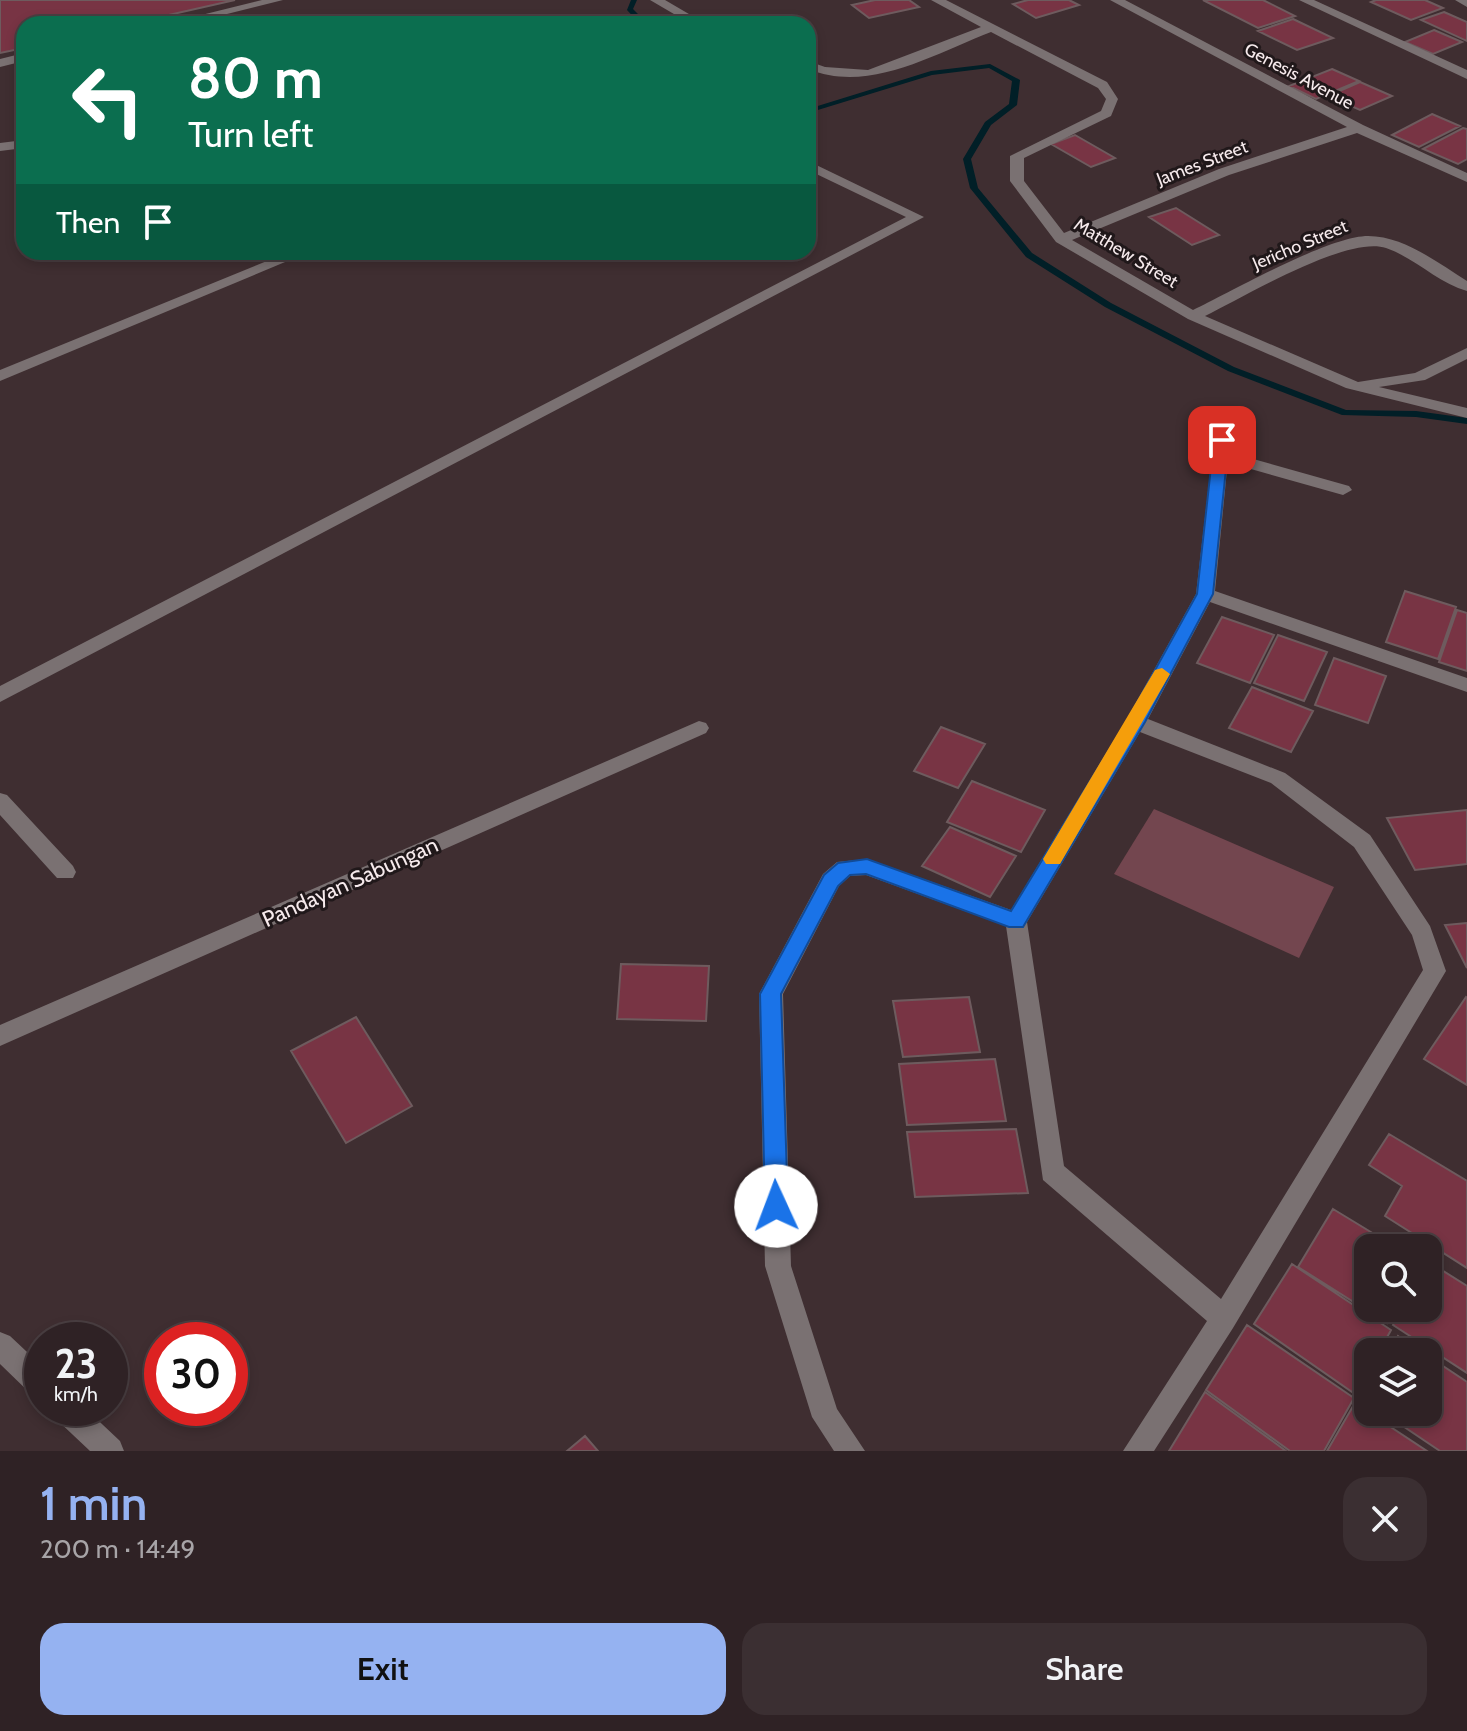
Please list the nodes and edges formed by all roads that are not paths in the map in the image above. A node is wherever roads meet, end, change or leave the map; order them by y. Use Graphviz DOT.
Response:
graph roads {
  1 [pos="277,0"];
  2 [pos="656,0"];
  3 [pos="937,0"];
  4 [pos="1116,0"];
  5 [pos="1305,0"];
  6 [pos="1461,0"];
  7 [pos="1467,3"];
  8 [pos="206,16"];
  9 [pos="685,16"];
  10 [pos="988,29"];
  11 [pos="816,68"];
  12 [pos="1467,75"];
  13 [pos="1358,128"];
  14 [pos="816,169"];
  15 [pos="1467,178"];
  16 [pos="1061,239"];
  17 [pos="283,260"];
  18 [pos="1467,287"];
  19 [pos="1193,316"];
  20 [pos="1467,353"];
  21 [pos="0,376"];
  22 [pos="1352,385"];
  23 [pos="1467,413"];
  24 [pos="1343,490"];
  25 [pos="1205,594"];
  26 [pos="1467,685"];
  27 [pos="0,695"];
  28 [pos="1136,722"];
  29 [pos="699,728"];
  30 [pos="0,801"];
  31 [pos="65,872"];
  32 [pos="1016,921"];
  33 [pos="0,1036"];
  34 [pos="1224,1319"];
  35 [pos="0,1345"];
  36 [pos="24,1368"];
  37 [pos="84,1426"];
  38 [pos="110,1451"];
  39 [pos="851,1451"];
  40 [pos="1137,1451"];
  1 -- 8 [label="street"];
  2 -- 9 [label="street"];
  3 -- 10 [label="street, Matthew Street"];
  4 -- 13 [label="street, Genesis Avenue"];
  5 -- 12 [label="street"];
  6 -- 7 [label="street"];
  10 -- 11 [label="street"];
  10 -- 16 [label="street, Matthew Street"];
  13 -- 15 [label="street, Genesis Avenue"];
  13 -- 16 [label="street, James Street"];
  14 -- 27 [label="street"];
  16 -- 19 [label="street, Matthew Street"];
  17 -- 21 [label="street"];
  18 -- 19 [label="street, Jericho Street"];
  19 -- 22 [label="street, Matthew Street"];
  20 -- 22 [label="street"];
  22 -- 23 [label="street, Matthew Street"];
  24 -- 25 [label="street"];
  25 -- 26 [label="street"];
  25 -- 28 [label="street"];
  28 -- 32 [label="street"];
  28 -- 34 [label="street"];
  29 -- 33 [label="street, Pandayan Sabungan"];
  30 -- 31 [label="street"];
  32 -- 34 [label="street"];
  32 -- 39 [label="street"];
  34 -- 40 [label="street"];
  35 -- 36 [label="street"];
  37 -- 38 [label="street"];
}
